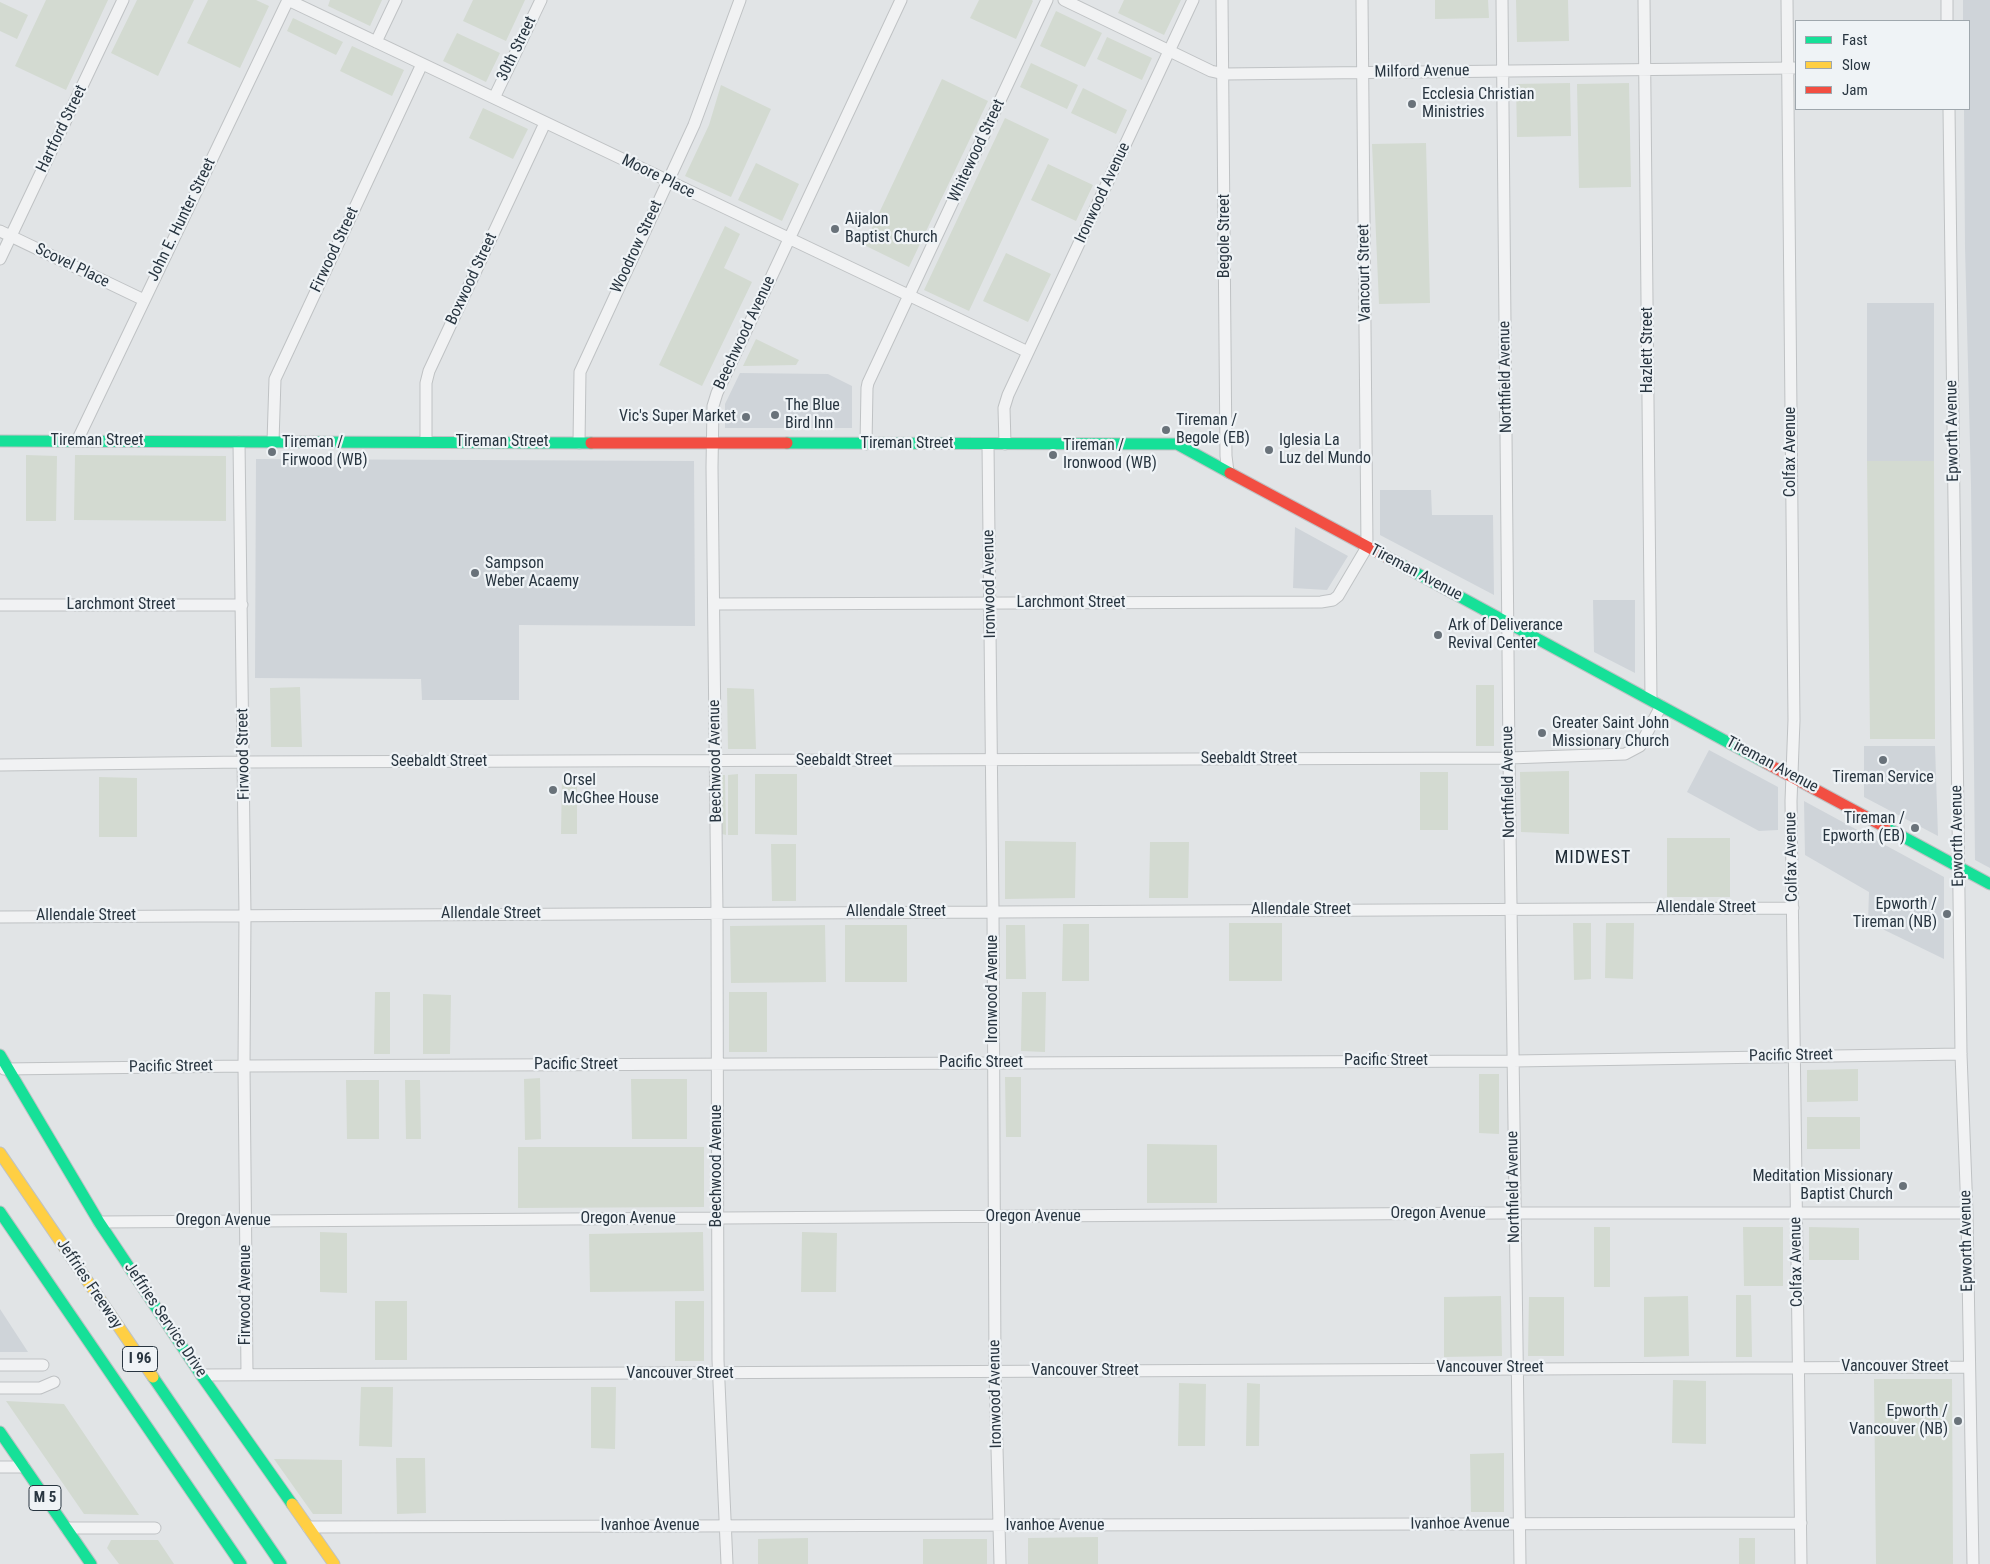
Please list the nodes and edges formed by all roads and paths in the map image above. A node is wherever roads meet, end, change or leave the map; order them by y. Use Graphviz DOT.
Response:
graph roads {
  1 [pos="123,0"];
  2 [pos="288,0"];
  3 [pos="396,0"];
  4 [pos="541,0"];
  5 [pos="740,0"];
  6 [pos="901,0"];
  7 [pos="1048,0"];
  8 [pos="1064,0"];
  9 [pos="1194,0"];
  10 [pos="1222,0"];
  11 [pos="1362,0"];
  12 [pos="1502,0"];
  13 [pos="1644,0"];
  14 [pos="1787,0"];
  15 [pos="1947,0"];
  16 [pos="1948,20"];
  17 [pos="376,42"];
  18 [pos="1170,50"];
  19 [pos="422,64"];
  20 [pos="1792,68"];
  21 [pos="1645,70"];
  22 [pos="1503,71"];
  23 [pos="1362,73"];
  24 [pos="1224,74"];
  25 [pos="494,98"];
  26 [pos="1949,110"];
  27 [pos="545,123"];
  28 [pos="668,182"];
  29 [pos="5,234"];
  30 [pos="789,239"];
  31 [pos="0,259"];
  32 [pos="909,295"];
  33 [pos="144,300"];
  34 [pos="1028,352"];
  35 [pos="0,441"];
  36 [pos="76,441"];
  37 [pos="240,442"];
  38 [pos="273,442"];
  39 [pos="426,442"];
  40 [pos="579,443"];
  41 [pos="713,443"];
  42 [pos="866,444"];
  43 [pos="988,444"];
  44 [pos="1005,444"];
  45 [pos="1228,472"];
  46 [pos="1367,547"];
  47 [pos="990,603"];
  48 [pos="714,604"];
  49 [pos="0,605"];
  50 [pos="242,605"];
  51 [pos="1508,623"];
  52 [pos="1656,703"];
  53 [pos="1509,758"];
  54 [pos="992,760"];
  55 [pos="716,761"];
  56 [pos="244,762"];
  57 [pos="0,765"];
  58 [pos="1793,776"];
  59 [pos="1959,867"];
  60 [pos="1990,884"];
  61 [pos="1792,908"];
  62 [pos="1511,909"];
  63 [pos="994,912"];
  64 [pos="718,913"];
  65 [pos="245,915"];
  66 [pos="0,917"];
  67 [pos="1961,1054"];
  68 [pos="0,1055"];
  69 [pos="1794,1056"];
  70 [pos="1513,1061"];
  71 [pos="993,1063"];
  72 [pos="717,1064"];
  73 [pos="244,1066"];
  74 [pos="4,1069"];
  75 [pos="0,1152"];
  76 [pos="0,1212"];
  77 [pos="1797,1213"];
  78 [pos="1967,1213"];
  79 [pos="1515,1214"];
  80 [pos="994,1217"];
  81 [pos="718,1219"];
  82 [pos="246,1221"];
  83 [pos="99,1222"];
  84 [pos="0,1365"];
  85 [pos="43,1365"];
  86 [pos="1799,1367"];
  87 [pos="1969,1367"];
  88 [pos="1517,1368"];
  89 [pos="995,1371"];
  90 [pos="246,1374"];
  91 [pos="719,1374"];
  92 [pos="201,1376"];
  93 [pos="54,1382"];
  94 [pos="0,1388"];
  95 [pos="0,1432"];
  96 [pos="0,1467"];
  97 [pos="24,1467"];
  98 [pos="1519,1523"];
  99 [pos="1801,1523"];
  100 [pos="726,1525"];
  101 [pos="1000,1526"];
  102 [pos="308,1527"];
  103 [pos="66,1528"];
  104 [pos="155,1528"];
  105 [pos="91,1564"];
  106 [pos="240,1564"];
  107 [pos="281,1564"];
  108 [pos="334,1564"];
  109 [pos="727,1564"];
  110 [pos="1000,1564"];
  111 [pos="1520,1564"];
  112 [pos="1802,1564"];
  113 [pos="1973,1564"];
  1 -- 29 [label="street, Hartford Street"];
  2 -- 17 [label="street, Moore Place"];
  2 -- 33 [label="street, John E. Hunter Street"];
  3 -- 17 [label="street"];
  4 -- 25 [label="street, 30th Street"];
  5 -- 28 [label="street, Woodrow Street"];
  6 -- 30 [label="street, Beechwood Avenue"];
  7 -- 32 [label="street, Whitewood Street"];
  8 -- 18 [label="street, Milford Avenue"];
  9 -- 18 [label="street, Ironwood Avenue"];
  10 -- 24 [label="street, Begole Street"];
  11 -- 23 [label="street, Vancourt Street"];
  12 -- 22 [label="street, Northfield Avenue"];
  13 -- 21 [label="street, Hazlett Street"];
  14 -- 20 [label="street, Colfax Avenue"];
  15 -- 16 [label="street"];
  17 -- 19 [label="street, Moore Place"];
  18 -- 24 [label="street, Milford Avenue"];
  18 -- 34 [label="street, Ironwood Avenue"];
  19 -- 25 [label="street, Moore Place"];
  19 -- 38 [label="street, Firwood Street"];
  20 -- 21 [label="street, Milford Avenue"];
  20 -- 58 [label="street, Colfax Avenue"];
  21 -- 22 [label="street, Milford Avenue"];
  21 -- 52 [label="street, Hazlett Street"];
  22 -- 23 [label="street, Milford Avenue"];
  22 -- 51 [label="street, Northfield Avenue"];
  23 -- 24 [label="street, Milford Avenue"];
  23 -- 46 [label="street, Vancourt Street"];
  24 -- 45 [label="street, Begole Street"];
  25 -- 27 [label="street, Moore Place"];
  26 -- 59 [label="street, Epworth Avenue"];
  27 -- 28 [label="street, Moore Place"];
  27 -- 39 [label="street, Boxwood Street"];
  28 -- 30 [label="street, Moore Place"];
  28 -- 40 [label="street, Woodrow Street"];
  29 -- 31 [label="street, Hartford Street"];
  29 -- 33 [label="street, Scovel Place"];
  30 -- 32 [label="street, Moore Place"];
  30 -- 41 [label="street, Beechwood Avenue"];
  32 -- 34 [label="street, Moore Place"];
  32 -- 42 [label="street, Whitewood Street"];
  33 -- 36 [label="street, John E. Hunter Street"];
  34 -- 44 [label="street, Ironwood Avenue"];
  35 -- 36 [label="main road, Tireman Street"];
  36 -- 37 [label="main road, Tireman Street"];
  37 -- 38 [label="main road, Tireman Street"];
  37 -- 50 [label="street, Firwood Street"];
  38 -- 39 [label="main road, Tireman Street"];
  39 -- 40 [label="main road, Tireman Street"];
  40 -- 41 [label="main road, Tireman Street"];
  41 -- 42 [label="main road, Tireman Street"];
  41 -- 48 [label="street, Beechwood Avenue"];
  42 -- 43 [label="main road, Tireman Street"];
  43 -- 44 [label="main road, Tireman Street"];
  43 -- 47 [label="street, Ironwood Avenue"];
  44 -- 45 [label="main road, Tireman Avenue"];
  45 -- 46 [label="main road, Tireman Avenue"];
  46 -- 47 [label="street, Larchmont Street"];
  46 -- 51 [label="main road, Tireman Avenue"];
  47 -- 48 [label="street, Larchmont Street"];
  47 -- 54 [label="street, Ironwood Avenue"];
  48 -- 55 [label="street, Beechwood Avenue"];
  49 -- 50 [label="street, Larchmont Street"];
  50 -- 56 [label="street, Firwood Street"];
  51 -- 52 [label="main road, Tireman Avenue"];
  51 -- 53 [label="street, Northfield Avenue"];
  52 -- 53 [label="street, Seebaldt Street"];
  52 -- 58 [label="main road, Tireman Avenue"];
  53 -- 54 [label="street, Seebaldt Street"];
  53 -- 62 [label="street, Northfield Avenue"];
  54 -- 55 [label="street, Seebaldt Street"];
  54 -- 63 [label="street, Ironwood Avenue"];
  55 -- 56 [label="street, Seebaldt Street"];
  55 -- 64 [label="street, Beechwood Avenue"];
  56 -- 57 [label="street, Seebaldt Street"];
  56 -- 65 [label="street, Firwood Street"];
  58 -- 59 [label="main road, Tireman Avenue"];
  58 -- 61 [label="street, Colfax Avenue"];
  59 -- 60 [label="main road, Tireman Avenue"];
  59 -- 67 [label="street, Epworth Avenue"];
  61 -- 62 [label="street, Allendale Street"];
  61 -- 69 [label="street, Colfax Avenue"];
  62 -- 63 [label="street, Allendale Street"];
  62 -- 70 [label="street, Northfield Avenue"];
  63 -- 64 [label="street, Allendale Street"];
  63 -- 71 [label="street, Ironwood Avenue"];
  64 -- 65 [label="street, Allendale Street"];
  64 -- 72 [label="street, Beechwood Avenue"];
  65 -- 66 [label="street, Allendale Street"];
  65 -- 73 [label="street, Firwood Street"];
  67 -- 69 [label="street, Pacific Street"];
  67 -- 78 [label="street, Epworth Avenue"];
  68 -- 74 [label="main road, Jeffries Service Drive"];
  69 -- 70 [label="street, Pacific Street"];
  69 -- 77 [label="street, Colfax Avenue"];
  70 -- 71 [label="street, Pacific Street"];
  70 -- 79 [label="street, Northfield Avenue"];
  71 -- 72 [label="street, Pacific Street"];
  71 -- 80 [label="street, Ironwood Avenue"];
  72 -- 73 [label="street, Pacific Street"];
  72 -- 81 [label="street, Beechwood Avenue"];
  73 -- 74 [label="street, Pacific Street"];
  73 -- 82 [label="street, Firwood Avenue"];
  74 -- 83 [label="main road, Jeffries Service Drive"];
  75 -- 107 [label="main road, Jeffries Freeway / I 96"];
  76 -- 106 [label="main road, Jeffries Freeway / I 96"];
  77 -- 78 [label="street, Oregon Avenue"];
  77 -- 79 [label="street, Oregon Avenue"];
  77 -- 86 [label="street, Colfax Avenue"];
  78 -- 87 [label="street, Epworth Avenue"];
  79 -- 80 [label="street, Oregon Avenue"];
  79 -- 88 [label="street, Northfield Avenue"];
  80 -- 81 [label="street, Oregon Avenue"];
  80 -- 89 [label="street, Ironwood Avenue"];
  81 -- 82 [label="street, Oregon Avenue"];
  81 -- 91 [label="street, Beechwood Avenue"];
  82 -- 83 [label="street, Oregon Avenue"];
  82 -- 90 [label="street, Firwood Avenue"];
  83 -- 92 [label="main road, Jeffries Service Drive"];
  84 -- 85 [label="street"];
  86 -- 87 [label="street, Vancouver Street"];
  86 -- 88 [label="street, Vancouver Street"];
  86 -- 99 [label="street, Colfax Avenue"];
  87 -- 113 [label="street, Epworth Avenue"];
  88 -- 89 [label="street, Vancouver Street"];
  88 -- 98 [label="street, Northfield Avenue"];
  89 -- 91 [label="street, Vancouver Street"];
  89 -- 101 [label="street, Ironwood Avenue"];
  90 -- 91 [label="street, Vancouver Street"];
  90 -- 92 [label="street, Vancouver Street"];
  91 -- 100 [label="street, Beechwood Avenue"];
  92 -- 102 [label="main road, Jeffries Service Drive"];
  93 -- 94 [label="street"];
  95 -- 97 [label="main road, M 5"];
  96 -- 97 [label="street"];
  97 -- 103 [label="main road, M 5"];
  98 -- 99 [label="street, Ivanhoe Avenue"];
  98 -- 101 [label="street, Ivanhoe Avenue"];
  98 -- 111 [label="street, Northfield Avenue"];
  99 -- 112 [label="street, Colfax Avenue"];
  100 -- 101 [label="street, Ivanhoe Avenue"];
  100 -- 102 [label="street, Ivanhoe Avenue"];
  100 -- 109 [label="street, Beechwood Avenue"];
  101 -- 110 [label="street, Ironwood Avenue"];
  102 -- 108 [label="main road, Jeffries Service Drive"];
  103 -- 104 [label="street"];
  103 -- 105 [label="main road, M 5"];
}
